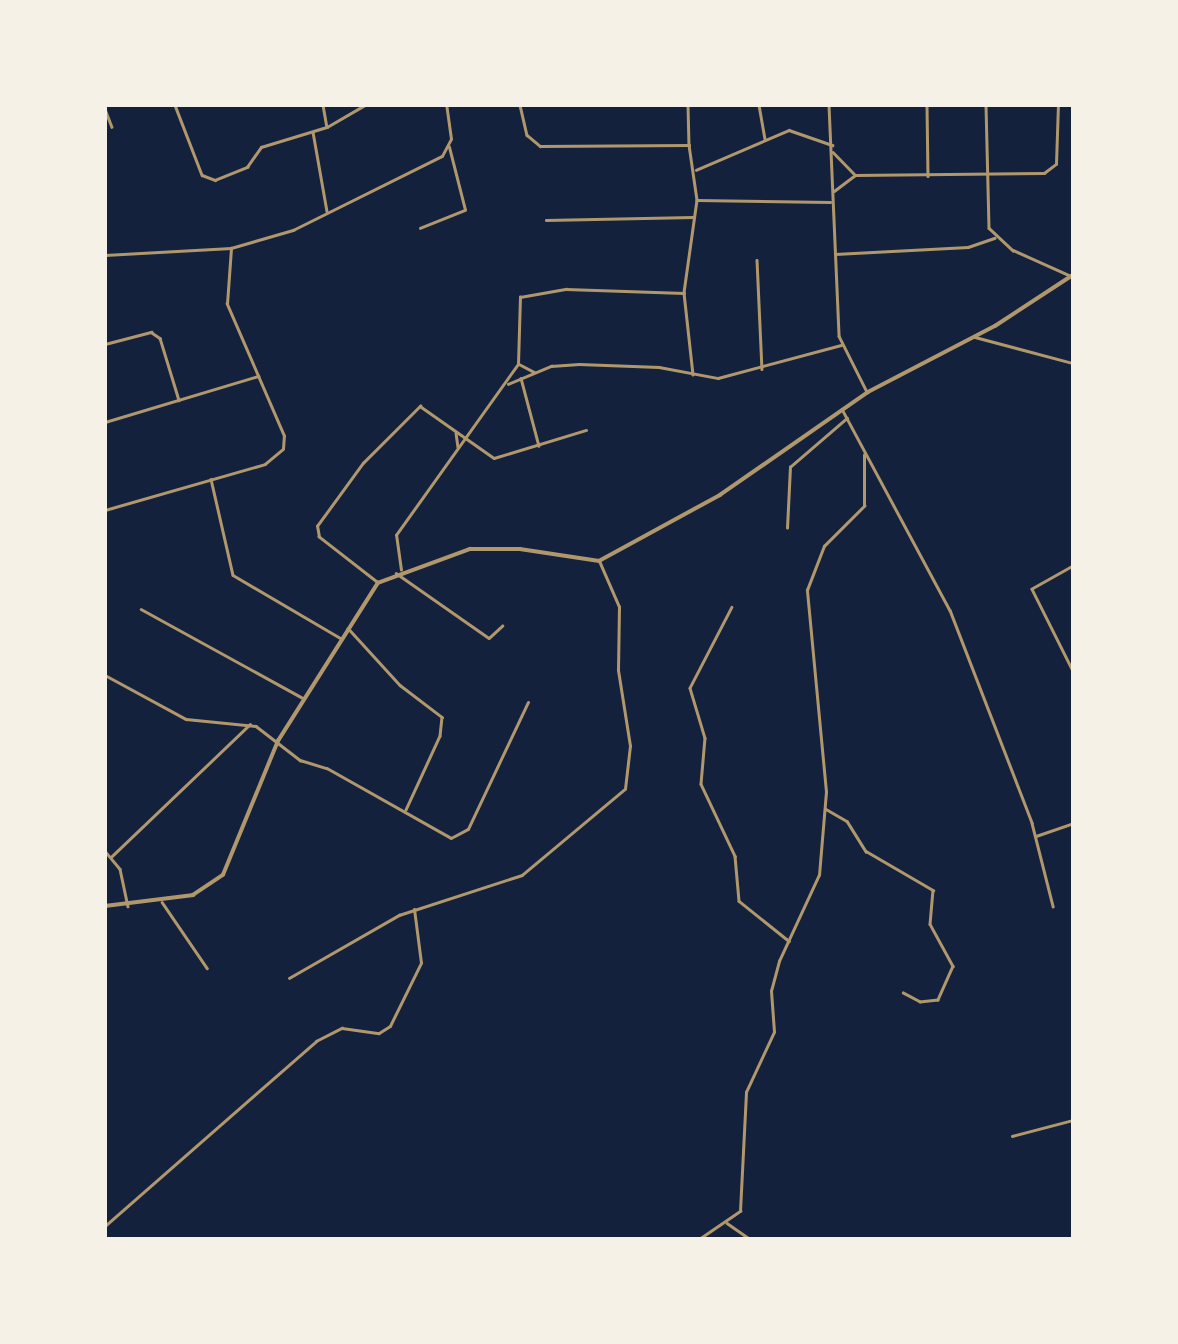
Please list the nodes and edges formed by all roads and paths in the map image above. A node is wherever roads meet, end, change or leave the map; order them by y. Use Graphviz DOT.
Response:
graph roads {
  1 [pos="176,105"];
  2 [pos="323,105"];
  3 [pos="365,105"];
  4 [pos="446,105"];
  5 [pos="520,105"];
  6 [pos="688,105"];
  7 [pos="758,105"];
  8 [pos="829,105"];
  9 [pos="927,105"];
  10 [pos="986,105"];
  11 [pos="1058,105"];
  12 [pos="105,109"];
  13 [pos="112,127"];
  14 [pos="327,127"];
  15 [pos="313,132"];
  16 [pos="765,138"];
  17 [pos="689,145"];
  18 [pos="833,145"];
  19 [pos="449,148"];
  20 [pos="833,152"];
  21 [pos="696,170"];
  22 [pos="855,175"];
  23 [pos="983,175"];
  24 [pos="928,176"];
  25 [pos="832,194"];
  26 [pos="697,200"];
  27 [pos="831,202"];
  28 [pos="327,213"];
  29 [pos="693,217"];
  30 [pos="546,220"];
  31 [pos="420,228"];
  32 [pos="996,238"];
  33 [pos="231,248"];
  34 [pos="835,254"];
  35 [pos="105,255"];
  36 [pos="757,260"];
  37 [pos="1072,276"];
  38 [pos="684,293"];
  39 [pos="975,337"];
  40 [pos="105,344"];
  41 [pos="841,345"];
  42 [pos="1073,363"];
  43 [pos="518,364"];
  44 [pos="762,369"];
  45 [pos="534,372"];
  46 [pos="693,375"];
  47 [pos="258,376"];
  48 [pos="522,378"];
  49 [pos="505,386"];
  50 [pos="868,392"];
  51 [pos="179,400"];
  52 [pos="842,409"];
  53 [pos="847,418"];
  54 [pos="105,422"];
  55 [pos="586,430"];
  56 [pos="456,431"];
  57 [pos="464,439"];
  58 [pos="539,446"];
  59 [pos="458,447"];
  60 [pos="864,455"];
  61 [pos="211,479"];
  62 [pos="105,510"];
  63 [pos="787,528"];
  64 [pos="599,561"];
  65 [pos="1073,566"];
  66 [pos="401,570"];
  67 [pos="396,573"];
  68 [pos="378,583"];
  69 [pos="732,607"];
  70 [pos="141,609"];
  71 [pos="502,626"];
  72 [pos="348,628"];
  73 [pos="342,639"];
  74 [pos="1073,671"];
  75 [pos="105,675"];
  76 [pos="303,698"];
  77 [pos="528,702"];
  78 [pos="250,724"];
  79 [pos="278,741"];
  80 [pos="826,809"];
  81 [pos="405,811"];
  82 [pos="1073,823"];
  83 [pos="1036,836"];
  84 [pos="105,851"];
  85 [pos="111,857"];
  86 [pos="162,902"];
  87 [pos="105,906"];
  88 [pos="128,906"];
  89 [pos="1053,906"];
  90 [pos="414,909"];
  91 [pos="789,941"];
  92 [pos="207,968"];
  93 [pos="289,978"];
  94 [pos="903,993"];
  95 [pos="1073,1120"];
  96 [pos="1012,1136"];
  97 [pos="726,1222"];
  98 [pos="105,1226"];
  99 [pos="699,1239"];
  100 [pos="750,1239"];
  1 -- 15 [label="street"];
  2 -- 14 [label="street"];
  3 -- 14 [label="street"];
  4 -- 19 [label="street"];
  5 -- 17 [label="street"];
  6 -- 17 [label="street"];
  7 -- 16 [label="street"];
  8 -- 18 [label="street"];
  9 -- 24 [label="street"];
  10 -- 23 [label="street"];
  11 -- 23 [label="street"];
  12 -- 13 [label="street"];
  14 -- 15 [label="street"];
  15 -- 28 [label="street"];
  16 -- 18 [label="street"];
  16 -- 21 [label="street"];
  17 -- 21 [label="street"];
  18 -- 20 [label="street"];
  19 -- 28 [label="street"];
  19 -- 31 [label="street"];
  20 -- 22 [label="street"];
  20 -- 25 [label="street"];
  21 -- 26 [label="street"];
  22 -- 24 [label="street"];
  22 -- 25 [label="street"];
  23 -- 24 [label="street"];
  23 -- 32 [label="street"];
  25 -- 27 [label="street"];
  26 -- 27 [label="street"];
  26 -- 29 [label="street"];
  27 -- 34 [label="street"];
  28 -- 33 [label="street"];
  29 -- 30 [label="street"];
  29 -- 38 [label="street"];
  32 -- 34 [label="street"];
  32 -- 37 [label="street"];
  33 -- 35 [label="street"];
  33 -- 47 [label="street"];
  34 -- 41 [label="street"];
  36 -- 44 [label="street"];
  37 -- 39 [label="street"];
  38 -- 43 [label="street"];
  38 -- 46 [label="street"];
  39 -- 42 [label="street"];
  39 -- 50 [label="street"];
  40 -- 51 [label="street"];
  41 -- 44 [label="street"];
  41 -- 50 [label="street"];
  43 -- 45 [label="street"];
  43 -- 49 [label="street"];
  44 -- 46 [label="street"];
  45 -- 46 [label="street"];
  45 -- 48 [label="street"];
  47 -- 51 [label="street"];
  47 -- 61 [label="street"];
  48 -- 49 [label="street"];
  48 -- 58 [label="street"];
  49 -- 57 [label="street"];
  50 -- 52 [label="street"];
  51 -- 54 [label="street"];
  52 -- 53 [label="street"];
  52 -- 64 [label="street"];
  53 -- 60 [label="street"];
  53 -- 63 [label="street"];
  55 -- 58 [label="street"];
  56 -- 57 [label="street"];
  56 -- 59 [label="street"];
  56 -- 68 [label="street"];
  57 -- 58 [label="street"];
  57 -- 59 [label="street"];
  59 -- 66 [label="street"];
  60 -- 80 [label="street"];
  60 -- 83 [label="street"];
  61 -- 62 [label="street"];
  61 -- 73 [label="street"];
  64 -- 66 [label="street"];
  64 -- 90 [label="street"];
  65 -- 74 [label="street"];
  66 -- 67 [label="street"];
  67 -- 68 [label="street"];
  67 -- 71 [label="street"];
  68 -- 72 [label="street"];
  69 -- 91 [label="street"];
  70 -- 76 [label="street"];
  72 -- 73 [label="street"];
  72 -- 81 [label="street"];
  73 -- 76 [label="street"];
  75 -- 78 [label="street"];
  76 -- 79 [label="street"];
  77 -- 81 [label="street"];
  78 -- 79 [label="street"];
  78 -- 85 [label="street"];
  79 -- 81 [label="street"];
  79 -- 86 [label="street"];
  80 -- 91 [label="street"];
  80 -- 94 [label="street"];
  82 -- 83 [label="street"];
  83 -- 89 [label="street"];
  84 -- 85 [label="street"];
  85 -- 88 [label="street"];
  86 -- 88 [label="street"];
  86 -- 92 [label="street"];
  87 -- 88 [label="street"];
  90 -- 93 [label="street"];
  90 -- 98 [label="street"];
  91 -- 97 [label="street"];
  95 -- 96 [label="street"];
  97 -- 99 [label="street"];
  97 -- 100 [label="street"];
}
